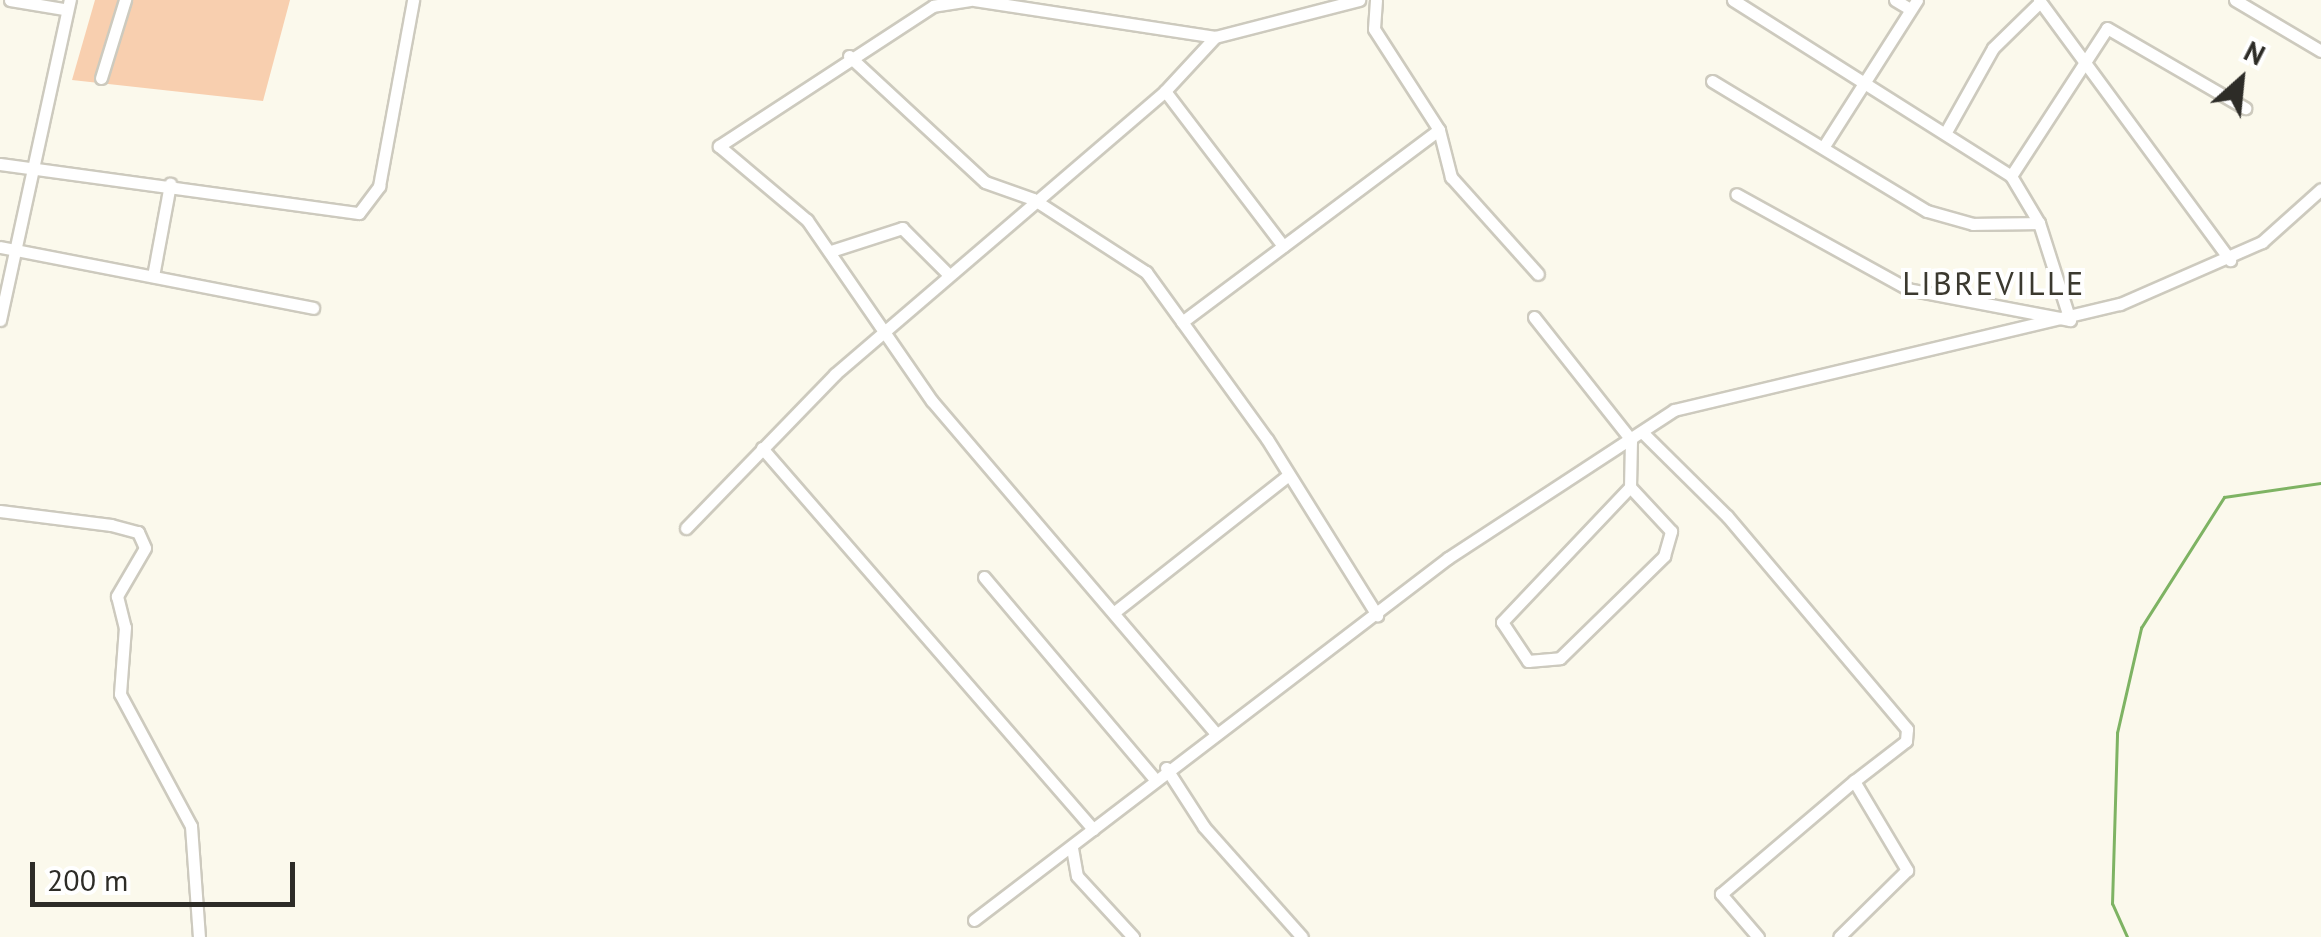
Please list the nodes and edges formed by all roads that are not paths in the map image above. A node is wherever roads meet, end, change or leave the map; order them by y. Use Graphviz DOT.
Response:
graph roads {
  1 [pos="10,0"];
  2 [pos="125,0"];
  3 [pos="413,0"];
  4 [pos="972,0"];
  5 [pos="1359,0"];
  6 [pos="1376,0"];
  7 [pos="1732,0"];
  8 [pos="1896,0"];
  9 [pos="2235,0"];
  10 [pos="2040,1"];
  11 [pos="67,4"];
  12 [pos="1914,4"];
  13 [pos="1215,37"];
  14 [pos="2321,51"];
  15 [pos="849,56"];
  16 [pos="2086,64"];
  17 [pos="101,78"];
  18 [pos="1866,79"];
  19 [pos="1712,81"];
  20 [pos="1165,91"];
  21 [pos="2245,108"];
  22 [pos="1438,130"];
  23 [pos="1947,130"];
  24 [pos="1824,146"];
  25 [pos="0,164"];
  26 [pos="34,166"];
  27 [pos="2011,176"];
  28 [pos="170,184"];
  29 [pos="2321,188"];
  30 [pos="1736,194"];
  31 [pos="1033,199"];
  32 [pos="2038,223"];
  33 [pos="1283,246"];
  34 [pos="0,247"];
  35 [pos="17,249"];
  36 [pos="831,251"];
  37 [pos="2230,260"];
  38 [pos="1538,274"];
  39 [pos="949,275"];
  40 [pos="153,276"];
  41 [pos="313,308"];
  42 [pos="1534,317"];
  43 [pos="0,320"];
  44 [pos="2070,320"];
  45 [pos="1182,322"];
  46 [pos="882,334"];
  47 [pos="1637,436"];
  48 [pos="762,448"];
  49 [pos="1287,476"];
  50 [pos="1630,487"];
  51 [pos="0,512"];
  52 [pos="686,528"];
  53 [pos="984,577"];
  54 [pos="1117,610"];
  55 [pos="1377,615"];
  56 [pos="1216,734"];
  57 [pos="1166,768"];
  58 [pos="1153,777"];
  59 [pos="1854,781"];
  60 [pos="1093,828"];
  61 [pos="1072,848"];
  62 [pos="974,920"];
  63 [pos="199,937"];
  64 [pos="1133,937"];
  65 [pos="1302,937"];
  66 [pos="1758,937"];
  67 [pos="1839,937"];
  1 -- 11 [label="street"];
  2 -- 17 [label="street"];
  3 -- 28 [label="street"];
  4 -- 13 [label="street"];
  4 -- 15 [label="street"];
  5 -- 13 [label="street"];
  6 -- 22 [label="street"];
  7 -- 18 [label="street"];
  8 -- 12 [label="street"];
  9 -- 14 [label="street"];
  10 -- 16 [label="street"];
  10 -- 23 [label="street"];
  11 -- 26 [label="street"];
  12 -- 18 [label="street"];
  13 -- 20 [label="street"];
  15 -- 31 [label="street"];
  15 -- 36 [label="street"];
  16 -- 21 [label="street"];
  16 -- 27 [label="street"];
  16 -- 37 [label="street"];
  18 -- 23 [label="street"];
  18 -- 24 [label="street"];
  19 -- 24 [label="street"];
  20 -- 31 [label="street"];
  20 -- 33 [label="street"];
  22 -- 33 [label="street"];
  22 -- 38 [label="street"];
  23 -- 27 [label="street"];
  24 -- 32 [label="street"];
  25 -- 26 [label="street"];
  26 -- 28 [label="street"];
  26 -- 35 [label="street"];
  27 -- 32 [label="street"];
  28 -- 40 [label="street"];
  29 -- 37 [label="street"];
  30 -- 44 [label="street"];
  31 -- 39 [label="street"];
  31 -- 45 [label="street"];
  32 -- 44 [label="street"];
  33 -- 45 [label="street"];
  34 -- 35 [label="street"];
  35 -- 40 [label="street"];
  35 -- 43 [label="street"];
  36 -- 39 [label="street"];
  36 -- 46 [label="street"];
  37 -- 44 [label="street"];
  39 -- 46 [label="street"];
  40 -- 41 [label="street"];
  42 -- 47 [label="street"];
  44 -- 47 [label="street"];
  45 -- 49 [label="street"];
  46 -- 48 [label="street"];
  46 -- 54 [label="street"];
  47 -- 50 [label="street"];
  47 -- 55 [label="street"];
  47 -- 59 [label="street"];
  48 -- 52 [label="street"];
  48 -- 60 [label="street"];
  49 -- 54 [label="street"];
  49 -- 55 [label="street"];
  50 -- 50 [label="street"];
  51 -- 63 [label="street"];
  53 -- 58 [label="street"];
  54 -- 56 [label="street"];
  55 -- 56 [label="street"];
  56 -- 57 [label="street"];
  57 -- 58 [label="street"];
  57 -- 65 [label="street"];
  58 -- 60 [label="street"];
  59 -- 66 [label="street"];
  59 -- 67 [label="street"];
  60 -- 61 [label="street"];
  61 -- 62 [label="street"];
  61 -- 64 [label="street"];
}
